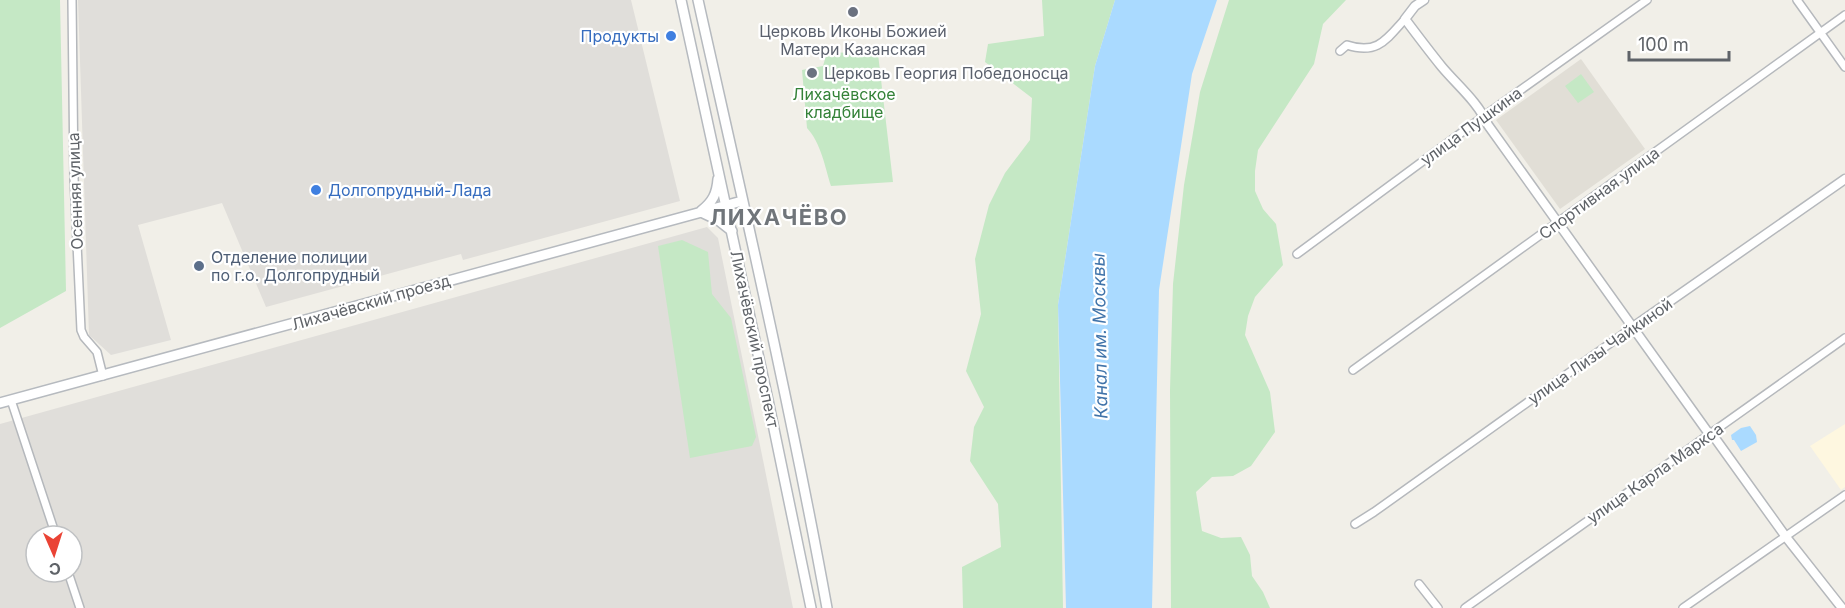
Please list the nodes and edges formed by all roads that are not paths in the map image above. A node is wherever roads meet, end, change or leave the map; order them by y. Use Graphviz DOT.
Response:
graph roads {
  1 [pos="72,0"];
  2 [pos="681,0"];
  3 [pos="698,0"];
  4 [pos="1424,0"];
  5 [pos="1647,0"];
  6 [pos="1797,0"];
  7 [pos="1845,15"];
  8 [pos="1405,19"];
  9 [pos="1821,33"];
  10 [pos="1340,51"];
  11 [pos="1845,67"];
  12 [pos="1484,116"];
  13 [pos="719,172"];
  14 [pos="1845,179"];
  15 [pos="742,201"];
  16 [pos="726,205"];
  17 [pos="699,212"];
  18 [pos="1557,222"];
  19 [pos="732,231"];
  20 [pos="1297,254"];
  21 [pos="1633,327"];
  22 [pos="1845,338"];
  23 [pos="1353,370"];
  24 [pos="104,376"];
  25 [pos="11,400"];
  26 [pos="0,403"];
  27 [pos="1712,434"];
  28 [pos="1845,495"];
  29 [pos="52,524"];
  30 [pos="1355,524"];
  31 [pos="1786,537"];
  32 [pos="72,584"];
  33 [pos="1419,584"];
  34 [pos="80,608"];
  35 [pos="811,608"];
  36 [pos="827,608"];
  37 [pos="1438,608"];
  38 [pos="1465,608"];
  39 [pos="1683,608"];
  40 [pos="1842,608"];
  1 -- 24 [label="street, Осенняя улица"];
  2 -- 13 [label="main road, Лихачёвский проспект"];
  3 -- 15 [label="main road, Лихачёвский проспект"];
  4 -- 8 [label="street"];
  5 -- 12 [label="street, улица Пушкина"];
  6 -- 9 [label="street"];
  7 -- 9 [label="street, Спортивная улица"];
  8 -- 10 [label="street"];
  8 -- 12 [label="street"];
  9 -- 11 [label="street"];
  9 -- 18 [label="street, Спортивная улица"];
  12 -- 18 [label="street"];
  12 -- 20 [label="street, улица Пушкина"];
  13 -- 16 [label="main road, Лихачёвский проспект"];
  13 -- 17 [label="main road"];
  14 -- 21 [label="street, улица Лизы Чайкиной"];
  15 -- 16 [label="main road, Лихачёвский проезд"];
  15 -- 36 [label="main road, Лихачёвский проспект"];
  16 -- 17 [label="main road, Лихачёвский проезд"];
  16 -- 19 [label="main road, Лихачёвский проспект"];
  17 -- 19 [label="main road"];
  17 -- 24 [label="main road, Лихачёвский проезд"];
  18 -- 21 [label="street"];
  18 -- 23 [label="street, Спортивная улица"];
  19 -- 35 [label="main road, Лихачёвский проспект"];
  21 -- 27 [label="street"];
  21 -- 30 [label="street, улица Лизы Чайкиной"];
  22 -- 27 [label="street, улица Карла Маркса"];
  24 -- 25 [label="main road, Лихачёвский проезд"];
  25 -- 26 [label="main road, Лихачёвский проезд"];
  25 -- 29 [label="street"];
  27 -- 31 [label="street"];
  27 -- 38 [label="street, улица Карла Маркса"];
  28 -- 31 [label="street"];
  31 -- 39 [label="street"];
  31 -- 40 [label="street"];
  32 -- 34 [label="street"];
  33 -- 37 [label="street"];
}
